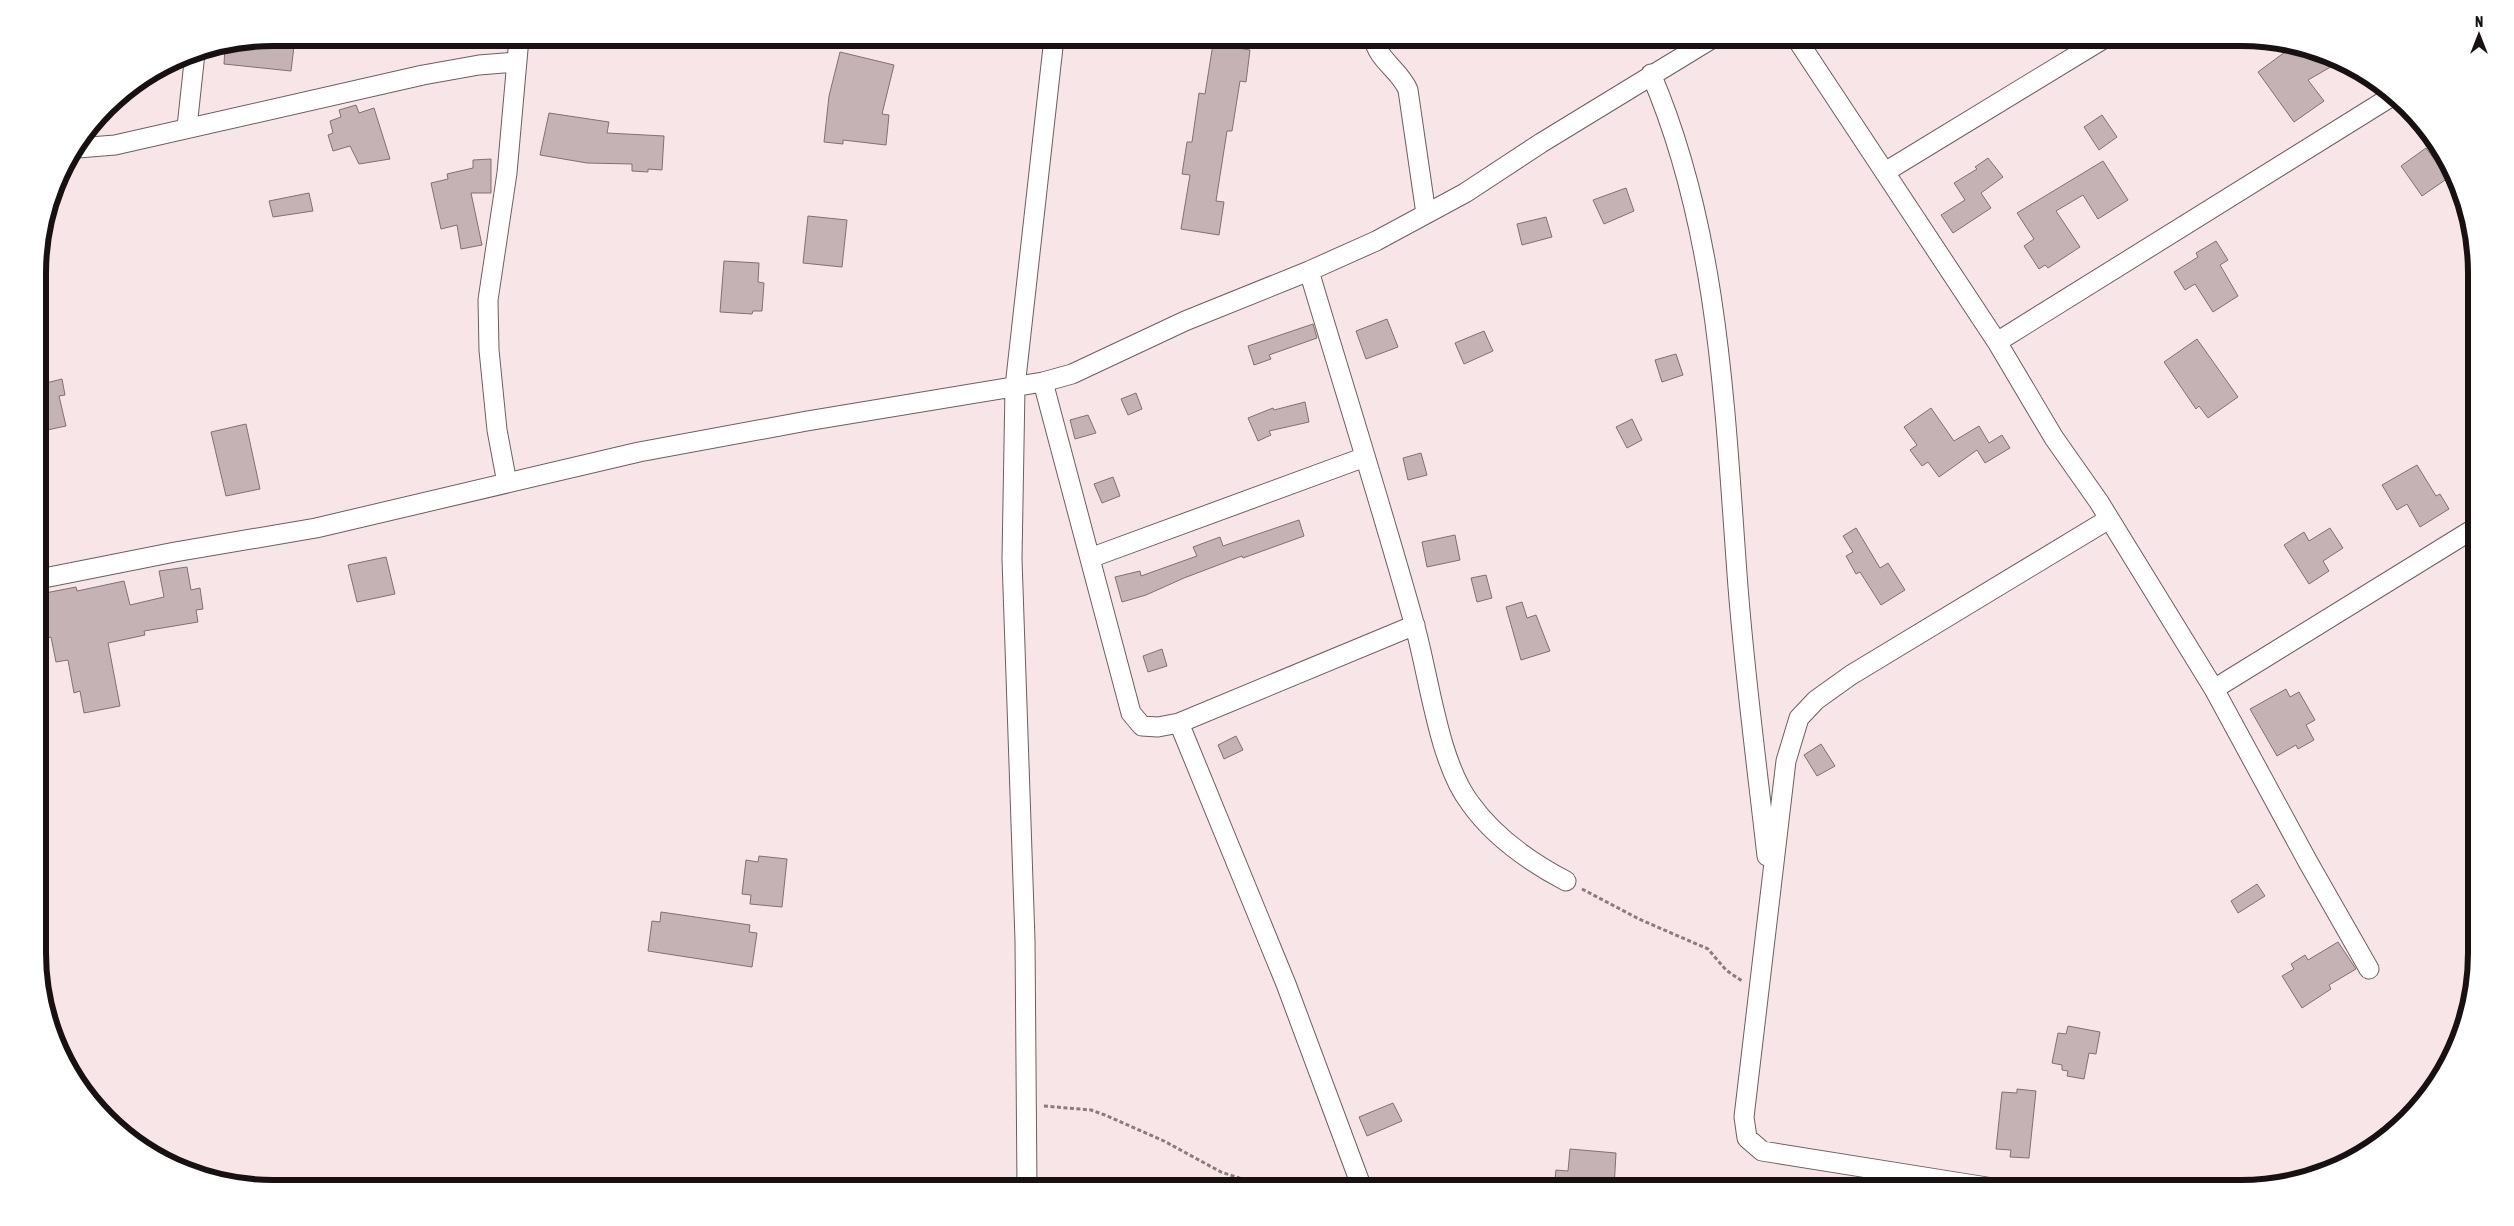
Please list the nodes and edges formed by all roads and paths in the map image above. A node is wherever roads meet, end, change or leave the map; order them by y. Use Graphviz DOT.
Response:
graph roads {
  1 [pos="518,46"];
  2 [pos="1053,46"];
  3 [pos="1377,46"];
  4 [pos="1699,46"];
  5 [pos="1801,46"];
  6 [pos="2092,46"];
  7 [pos="194,60"];
  8 [pos="516,62"];
  9 [pos="1651,74"];
  10 [pos="2387,99"];
  11 [pos="187,127"];
  12 [pos="84,148"];
  13 [pos="1885,172"];
  14 [pos="1426,214"];
  15 [pos="1309,271"];
  16 [pos="1997,342"];
  17 [pos="1043,382"];
  18 [pos="1015,387"];
  19 [pos="1365,457"];
  20 [pos="507,483"];
  21 [pos="2109,519"];
  22 [pos="2468,532"];
  23 [pos="1090,558"];
  24 [pos="46,578"];
  25 [pos="1415,625"];
  26 [pos="2214,689"];
  27 [pos="1179,723"];
  28 [pos="1566,881"];
  29 [pos="1770,887"];
  30 [pos="2369,969"];
  31 [pos="1758,990"];
  32 [pos="1027,1104"];
  33 [pos="1027,1180"];
  34 [pos="1245,1180"];
  35 [pos="1359,1180"];
  36 [pos="1923,1180"];
  1 -- 8 [label="street"];
  2 -- 18 [label="street"];
  3 -- 14 [label="street"];
  4 -- 9 [label="street"];
  5 -- 13 [label="street"];
  6 -- 13 [label="street"];
  7 -- 11 [label="street"];
  8 -- 11 [label="street"];
  8 -- 20 [label="street"];
  9 -- 14 [label="street"];
  9 -- 29 [label="street"];
  10 -- 16 [label="street"];
  11 -- 12 [label="street"];
  13 -- 16 [label="street"];
  14 -- 15 [label="street"];
  15 -- 17 [label="street"];
  15 -- 19 [label="street"];
  16 -- 21 [label="street"];
  17 -- 18 [label="street"];
  17 -- 23 [label="street"];
  18 -- 20 [label="street"];
  18 -- 32 [label="street"];
  19 -- 23 [label="street"];
  19 -- 25 [label="street"];
  20 -- 24 [label="street"];
  21 -- 26 [label="street"];
  21 -- 29 [label="street"];
  22 -- 26 [label="street"];
  23 -- 27 [label="street"];
  25 -- 27 [label="street"];
  25 -- 28 [label="street"];
  26 -- 30 [label="street"];
  27 -- 35 [label="street"];
  28 -- 31 [label="path"];
  29 -- 31 [label="street"];
  31 -- 36 [label="street"];
  32 -- 33 [label="street"];
  32 -- 34 [label="path"];
}
